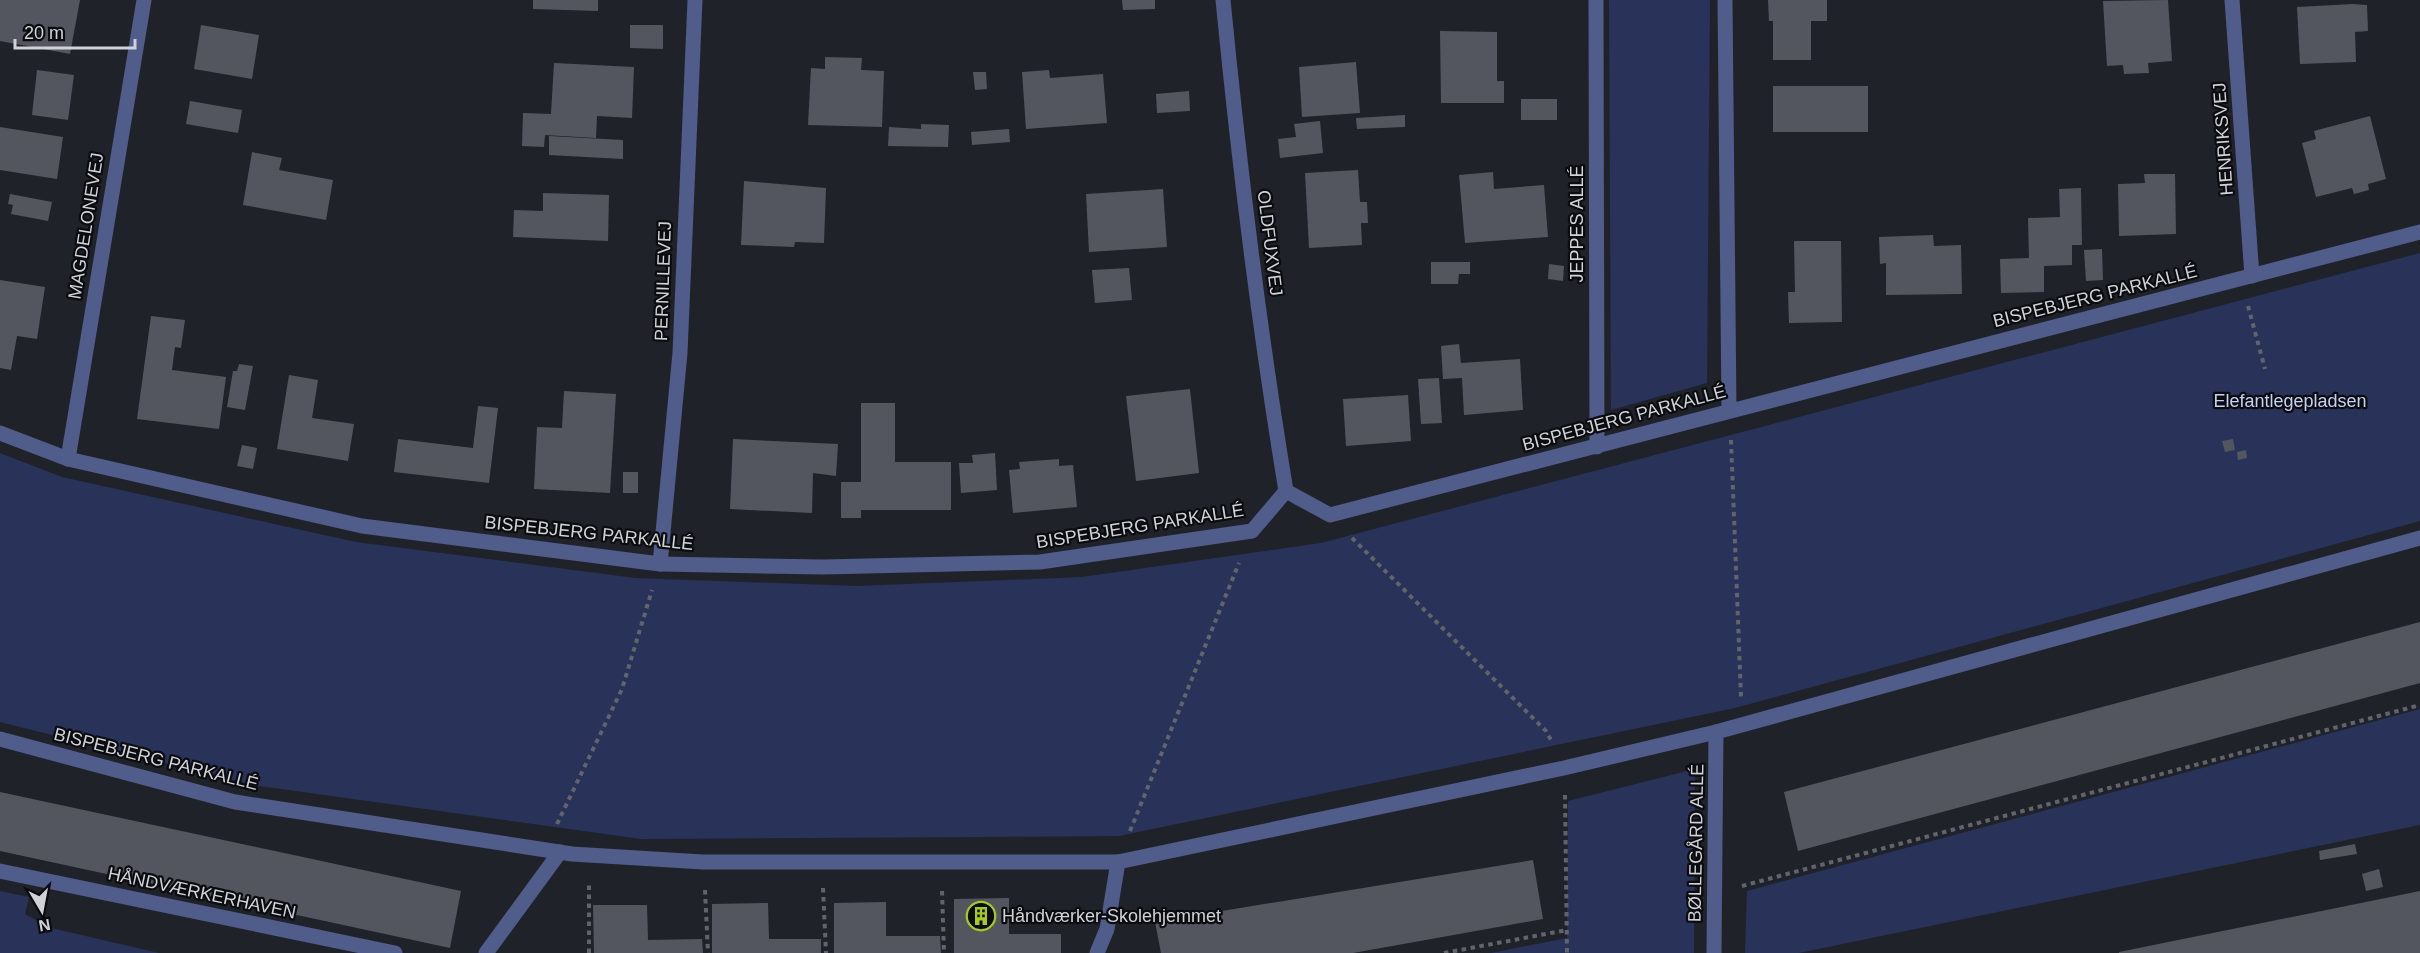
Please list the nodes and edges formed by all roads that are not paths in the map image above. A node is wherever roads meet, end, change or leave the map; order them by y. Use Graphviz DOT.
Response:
graph roads {
  1 [pos="144,0"];
  2 [pos="695,0"];
  3 [pos="1223,0"];
  4 [pos="1596,0"];
  5 [pos="1725,0"];
  6 [pos="2232,0"];
  7 [pos="2420,232"];
  8 [pos="2246,277"];
  9 [pos="1729,410"];
  10 [pos="0,433"];
  11 [pos="1597,447"];
  12 [pos="68,459"];
  13 [pos="1286,490"];
  14 [pos="2420,538"];
  15 [pos="660,564"];
  16 [pos="1716,732"];
  17 [pos="0,739"];
  18 [pos="560,852"];
  19 [pos="1118,862"];
  20 [pos="0,872"];
  21 [pos="396,953"];
  22 [pos="486,953"];
  23 [pos="1096,953"];
  24 [pos="1714,953"];
  1 -- 12 [label="street, MAGDELONEVEJ"];
  2 -- 15 [label="street, PERNILLEVEJ"];
  3 -- 13 [label="street, OLDFUXVEJ"];
  4 -- 11 [label="street, JEPPES ALLÉ"];
  5 -- 9 [label="street"];
  6 -- 8 [label="street, HENRIKSVEJ"];
  7 -- 8 [label="street, BISPEBJERG PARKALLÉ"];
  8 -- 9 [label="street, BISPEBJERG PARKALLÉ"];
  9 -- 11 [label="street, BISPEBJERG PARKALLÉ"];
  10 -- 12 [label="street, BISPEBJERG PARKALLÉ"];
  11 -- 13 [label="street, BISPEBJERG PARKALLÉ"];
  12 -- 15 [label="street, BISPEBJERG PARKALLÉ"];
  13 -- 15 [label="street, BISPEBJERG PARKALLÉ"];
  14 -- 16 [label="street, BISPEBJERG PARKALLÉ"];
  16 -- 19 [label="street, BISPEBJERG PARKALLÉ"];
  16 -- 24 [label="street, BØLLEGÅRD ALLÉ"];
  17 -- 18 [label="street, BISPEBJERG PARKALLÉ"];
  18 -- 19 [label="street, BISPEBJERG PARKALLÉ"];
  18 -- 22 [label="street"];
  19 -- 23 [label="street"];
  20 -- 21 [label="street, HÅNDVÆRKERHAVEN"];
}
